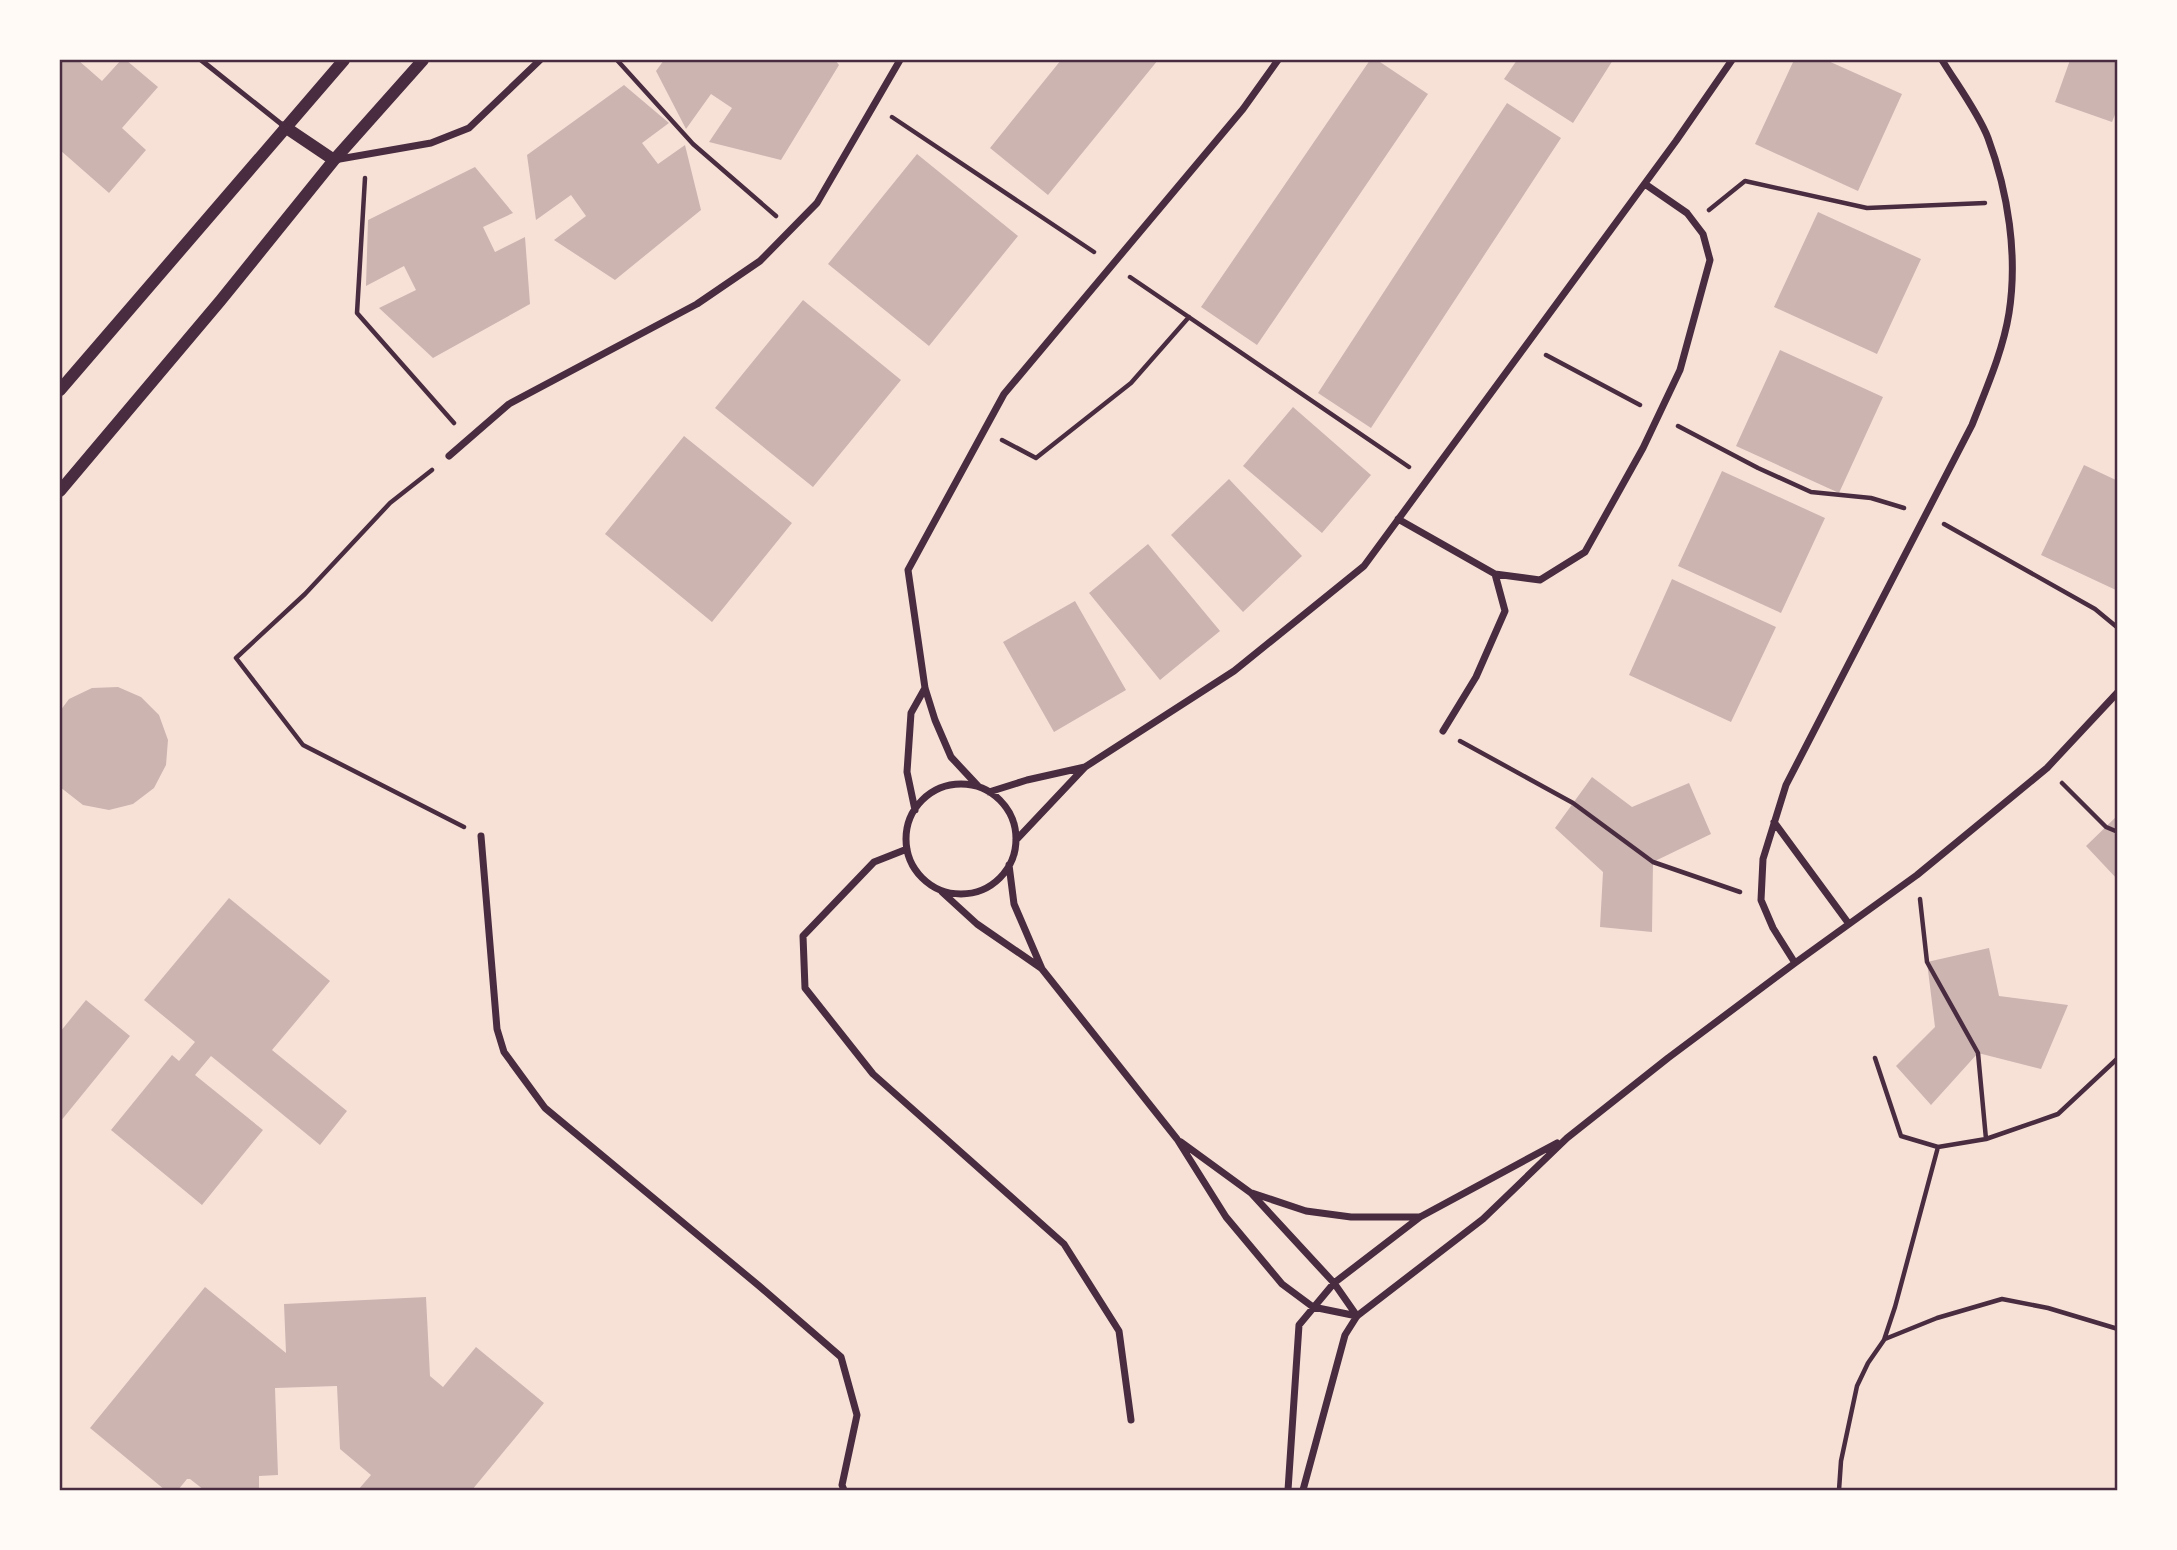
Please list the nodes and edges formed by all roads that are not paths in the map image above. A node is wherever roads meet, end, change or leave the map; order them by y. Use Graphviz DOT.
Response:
graph roads {
  1 [pos="201,60"];
  2 [pos="344,60"];
  3 [pos="423,60"];
  4 [pos="540,60"];
  5 [pos="900,60"];
  6 [pos="1278,60"];
  7 [pos="1732,60"];
  8 [pos="1942,60"];
  9 [pos="285,127"];
  10 [pos="334,160"];
  11 [pos="1645,184"];
  12 [pos="60,390"];
  13 [pos="449,456"];
  14 [pos="60,491"];
  15 [pos="1398,519"];
  16 [pos="1495,574"];
  17 [pos="925,688"];
  18 [pos="2118,692"];
  19 [pos="1443,731"];
  20 [pos="1085,767"];
  21 [pos="978,786"];
  22 [pos="989,792"];
  23 [pos="915,810"];
  24 [pos="1774,822"];
  25 [pos="481,836"];
  26 [pos="1016,840"];
  27 [pos="907,849"];
  28 [pos="1009,865"];
  29 [pos="939,889"];
  30 [pos="1849,924"];
  31 [pos="1795,962"];
  32 [pos="1042,969"];
  33 [pos="1567,1138"];
  34 [pos="1177,1139"];
  35 [pos="1251,1193"];
  36 [pos="1420,1217"];
  37 [pos="1334,1283"];
  38 [pos="1313,1307"];
  39 [pos="1357,1316"];
  40 [pos="1131,1420"];
  41 [pos="844,1490"];
  42 [pos="1288,1490"];
  43 [pos="1303,1490"];
  1 -- 9 [label="lane"];
  2 -- 9 [label="street"];
  3 -- 10 [label="street"];
  4 -- 10 [label="street"];
  5 -- 13 [label="street"];
  6 -- 17 [label="street"];
  7 -- 11 [label="street"];
  8 -- 24 [label="street"];
  9 -- 10 [label="street"];
  9 -- 12 [label="street"];
  10 -- 14 [label="street"];
  11 -- 15 [label="street"];
  11 -- 16 [label="street"];
  15 -- 16 [label="street"];
  15 -- 20 [label="street"];
  16 -- 19 [label="street"];
  17 -- 21 [label="street"];
  17 -- 23 [label="street"];
  18 -- 30 [label="street"];
  20 -- 22 [label="street"];
  20 -- 26 [label="street"];
  21 -- 22 [label="street"];
  21 -- 23 [label="street"];
  22 -- 26 [label="street"];
  23 -- 27 [label="street"];
  24 -- 30 [label="street"];
  24 -- 31 [label="street"];
  25 -- 41 [label="street"];
  26 -- 28 [label="street"];
  27 -- 29 [label="street"];
  27 -- 40 [label="street"];
  28 -- 29 [label="street"];
  28 -- 32 [label="street"];
  29 -- 32 [label="street"];
  30 -- 31 [label="street"];
  31 -- 33 [label="street"];
  32 -- 34 [label="street"];
  33 -- 36 [label="street"];
  33 -- 39 [label="street"];
  34 -- 35 [label="street"];
  34 -- 38 [label="street"];
  35 -- 36 [label="street"];
  35 -- 37 [label="street"];
  36 -- 37 [label="street"];
  37 -- 38 [label="street"];
  37 -- 39 [label="street"];
  38 -- 39 [label="street"];
  38 -- 42 [label="street"];
  39 -- 43 [label="street"];
}
